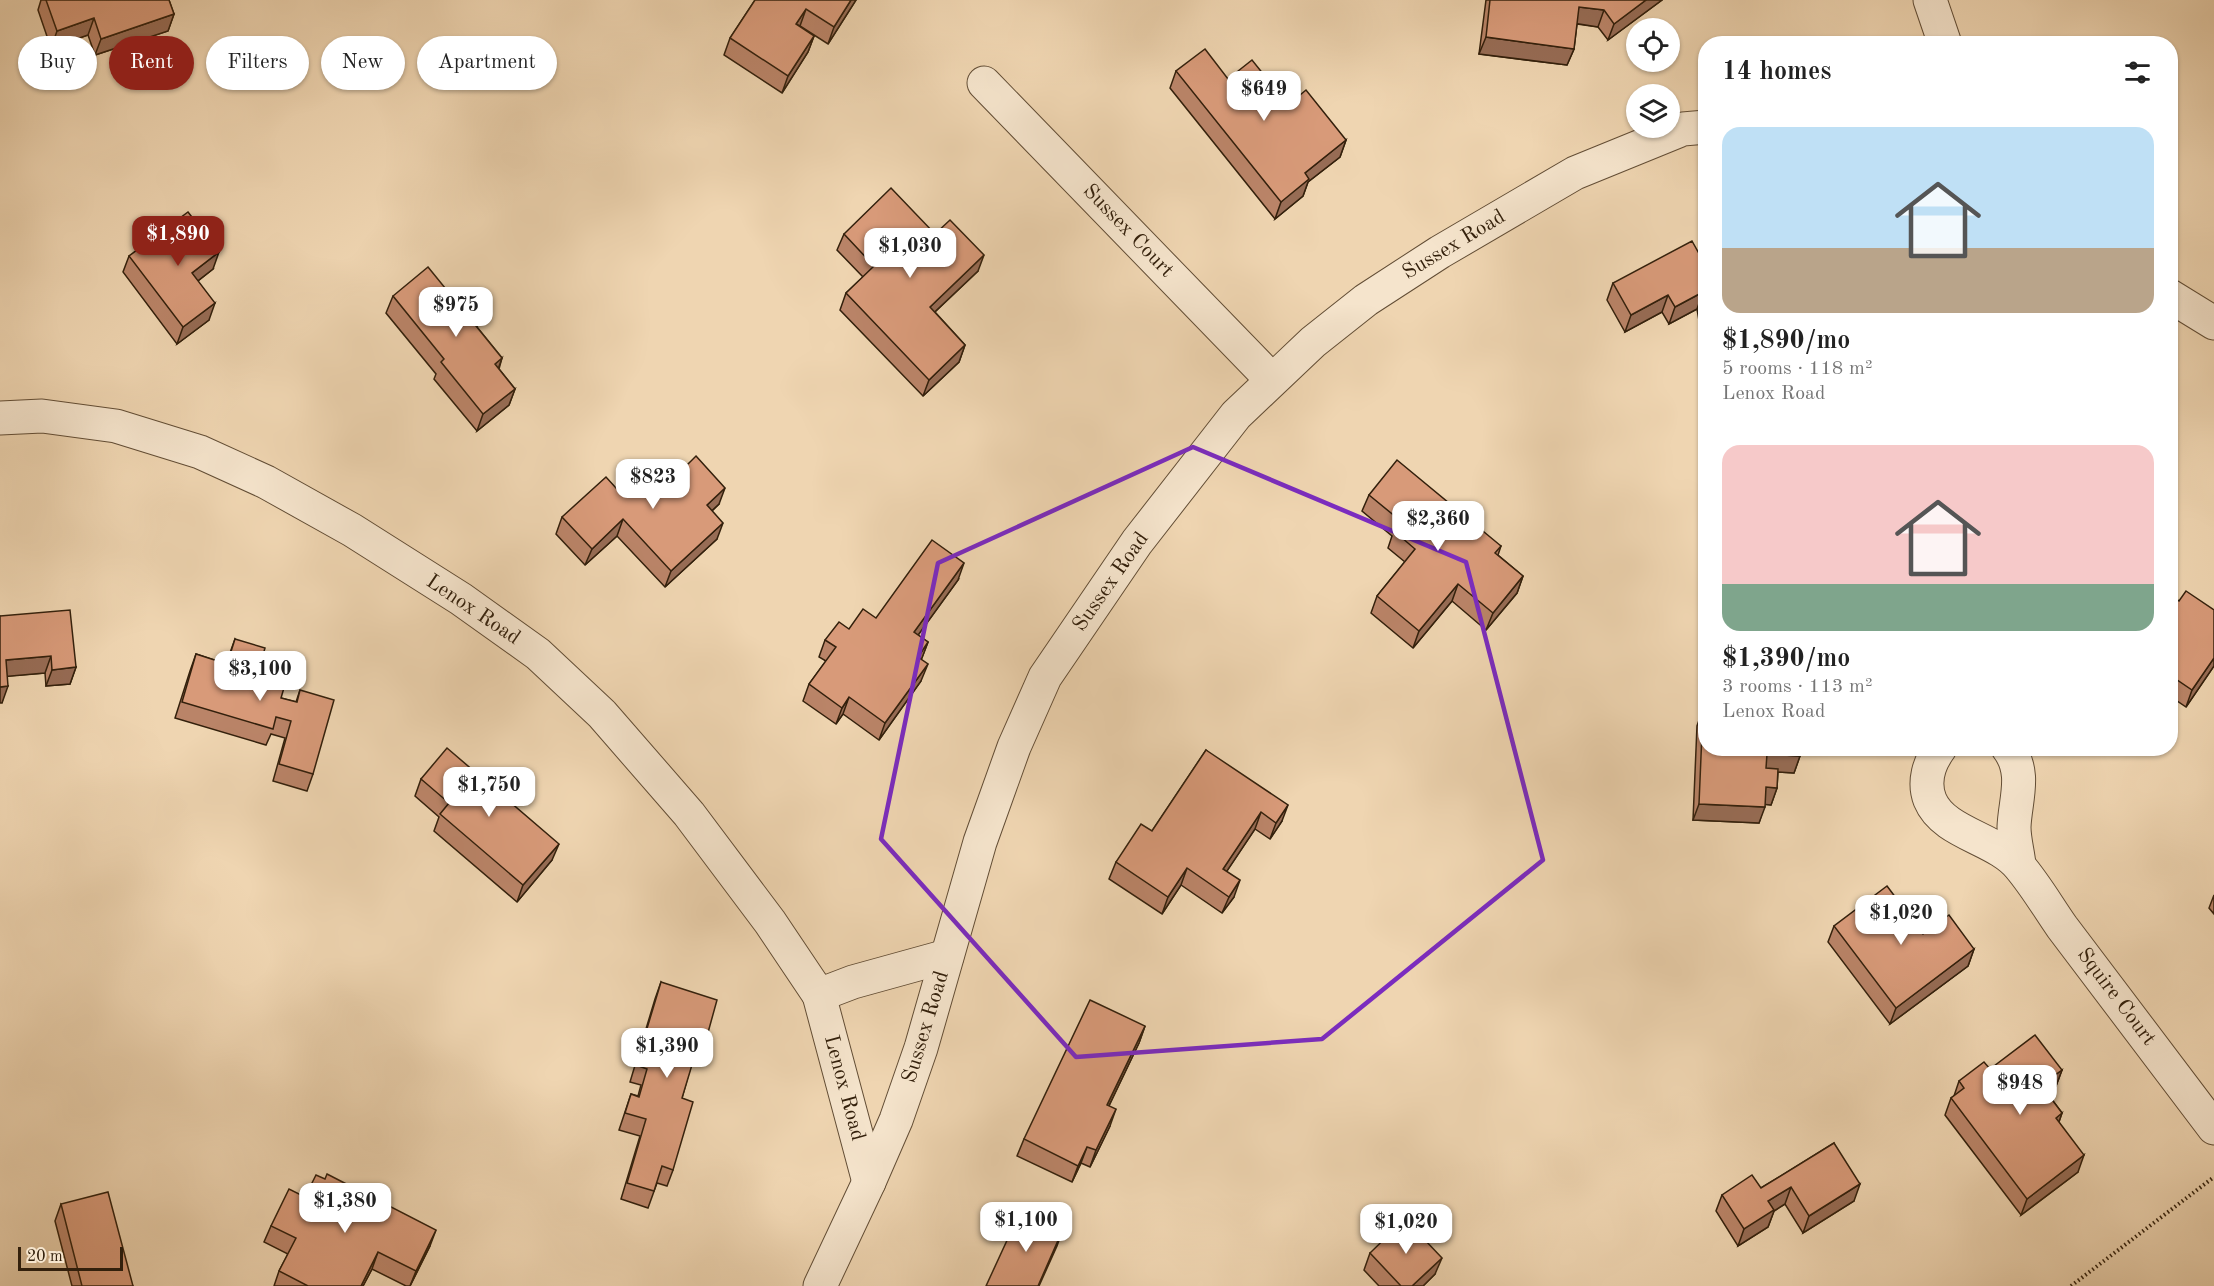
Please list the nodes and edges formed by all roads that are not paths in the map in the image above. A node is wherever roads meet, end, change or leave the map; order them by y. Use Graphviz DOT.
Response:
graph roads {
  1 [pos="1930,0"];
  2 [pos="1942,36"];
  3 [pos="984,83"];
  4 [pos="1698,128"];
  5 [pos="2178,301"];
  6 [pos="2214,323"];
  7 [pos="1272,380"];
  8 [pos="0,418"];
  9 [pos="1935,756"];
  10 [pos="2013,756"];
  11 [pos="2019,866"];
  12 [pos="947,956"];
  13 [pos="819,995"];
  14 [pos="2214,1128"];
  15 [pos="869,1182"];
  16 [pos="820,1286"];
  1 -- 2 [label="street"];
  3 -- 7 [label="street, Sussex Court"];
  4 -- 7 [label="street, Sussex Road"];
  5 -- 6 [label="street"];
  7 -- 12 [label="street, Sussex Road"];
  8 -- 13 [label="street, Lenox Road"];
  9 -- 11 [label="street, Squire Court"];
  10 -- 11 [label="street, Squire Court"];
  11 -- 14 [label="street, Squire Court"];
  12 -- 13 [label="street"];
  12 -- 15 [label="street, Sussex Road"];
  13 -- 15 [label="street, Lenox Road"];
  15 -- 16 [label="street, Sussex Road"];
}
